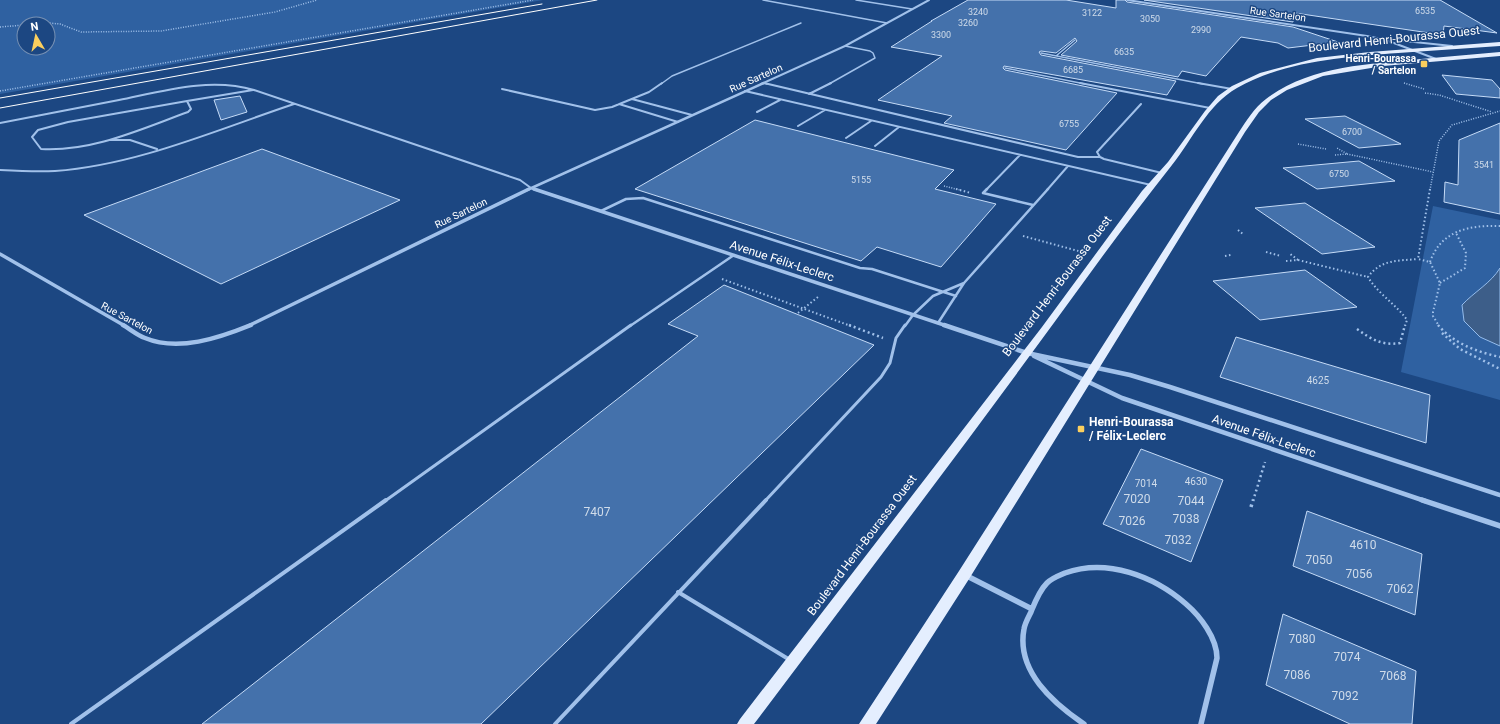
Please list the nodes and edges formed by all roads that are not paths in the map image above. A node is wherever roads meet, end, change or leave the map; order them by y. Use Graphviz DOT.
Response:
graph roads {
  1 [pos="763,0"];
  2 [pos="856,0"];
  3 [pos="929,0"];
  4 [pos="1127,0"];
  5 [pos="912,9"];
  6 [pos="801,23"];
  7 [pos="887,23"];
  8 [pos="1378,38"];
  9 [pos="1075,40"];
  10 [pos="1500,44"];
  11 [pos="845,46"];
  12 [pos="1461,47"];
  13 [pos="1412,51"];
  14 [pos="1042,54"];
  15 [pos="1500,54"];
  16 [pos="1056,56"];
  17 [pos="1436,59"];
  18 [pos="1005,68"];
  19 [pos="764,83"];
  20 [pos="502,89"];
  21 [pos="1232,89"];
  22 [pos="254,90"];
  23 [pos="745,91"];
  24 [pos="809,94"];
  25 [pos="632,99"];
  26 [pos="780,100"];
  27 [pos="187,101"];
  28 [pos="296,104"];
  29 [pos="619,104"];
  30 [pos="1140,104"];
  31 [pos="1210,108"];
  32 [pos="825,110"];
  33 [pos="757,112"];
  34 [pos="692,115"];
  35 [pos="871,121"];
  36 [pos="678,122"];
  37 [pos="0,123"];
  38 [pos="798,126"];
  39 [pos="899,127"];
  40 [pos="846,138"];
  41 [pos="107,140"];
  42 [pos="875,146"];
  43 [pos="158,149"];
  44 [pos="1020,155"];
  45 [pos="1100,157"];
  46 [pos="1068,166"];
  47 [pos="0,170"];
  48 [pos="1162,172"];
  49 [pos="1151,185"];
  50 [pos="531,188"];
  51 [pos="1033,205"];
  52 [pos="601,211"];
  53 [pos="0,254"];
  54 [pos="734,255"];
  55 [pos="964,283"];
  56 [pos="943,292"];
  57 [pos="956,296"];
  58 [pos="913,315"];
  59 [pos="938,323"];
  60 [pos="1027,353"];
  61 [pos="1095,368"];
  62 [pos="1087,380"];
  63 [pos="1500,495"];
  64 [pos="1500,526"];
  65 [pos="964,575"];
  66 [pos="678,592"];
  67 [pos="1032,609"];
  68 [pos="793,661"];
  69 [pos="71,724"];
  70 [pos="555,724"];
  71 [pos="745,724"];
  72 [pos="867,724"];
  73 [pos="1084,724"];
  74 [pos="1201,724"];
  1 -- 7 [label="lane"];
  2 -- 5 [label="lane"];
  3 -- 5 [label="street, Rue Sartelon"];
  4 -- 8 [label="street, Rue Sartelon"];
  5 -- 7 [label="street, Rue Sartelon"];
  6 -- 25 [label="lane"];
  7 -- 11 [label="street, Rue Sartelon"];
  8 -- 12 [label="street, Rue Sartelon"];
  8 -- 13 [label="street, Rue Sartelon"];
  9 -- 16 [label="lane"];
  10 -- 12 [label="main road, Boulevard Henri-Bourassa Ouest"];
  11 -- 19 [label="street, Rue Sartelon"];
  11 -- 24 [label="lane"];
  12 -- 13 [label="main road, Boulevard Henri-Bourassa Ouest"];
  13 -- 17 [label="street, Rue Sartelon"];
  13 -- 21 [label="main road, Boulevard Henri-Bourassa Ouest"];
  14 -- 16 [label="lane"];
  15 -- 17 [label="main road, Boulevard Henri-Bourassa Ouest"];
  16 -- 21 [label="lane"];
  17 -- 61 [label="main road, Boulevard Henri-Bourassa Ouest"];
  18 -- 31 [label="lane"];
  19 -- 23 [label="street, Rue Sartelon"];
  19 -- 24 [label="lane"];
  20 -- 29 [label="lane"];
  21 -- 31 [label="main road, Boulevard Henri-Bourassa Ouest"];
  22 -- 27 [label="lane"];
  22 -- 28 [label="lane"];
  22 -- 37 [label="lane"];
  23 -- 26 [label="lane"];
  23 -- 34 [label="street, Rue Sartelon"];
  24 -- 45 [label="lane"];
  25 -- 29 [label="lane"];
  25 -- 34 [label="lane"];
  26 -- 32 [label="lane"];
  26 -- 33 [label="lane"];
  27 -- 41 [label="lane"];
  27 -- 41 [label="lane"];
  28 -- 43 [label="lane"];
  28 -- 50 [label="lane"];
  29 -- 36 [label="lane"];
  30 -- 45 [label="lane"];
  31 -- 48 [label="main road, Boulevard Henri-Bourassa Ouest"];
  32 -- 35 [label="lane"];
  32 -- 38 [label="lane"];
  34 -- 36 [label="street, Rue Sartelon"];
  35 -- 39 [label="lane"];
  35 -- 40 [label="lane"];
  36 -- 50 [label="street, Rue Sartelon"];
  39 -- 42 [label="lane"];
  39 -- 44 [label="lane"];
  41 -- 43 [label="lane"];
  43 -- 47 [label="lane"];
  44 -- 46 [label="lane"];
  44 -- 51 [label="lane"];
  45 -- 48 [label="lane"];
  46 -- 49 [label="lane"];
  46 -- 51 [label="lane"];
  48 -- 49 [label="main road, Boulevard Henri-Bourassa Ouest"];
  49 -- 60 [label="main road, Boulevard Henri-Bourassa Ouest"];
  50 -- 52 [label="street, Avenue Félix-Leclerc"];
  50 -- 53 [label="street, Rue Sartelon"];
  51 -- 55 [label="lane"];
  52 -- 54 [label="street, Avenue Félix-Leclerc"];
  52 -- 56 [label="lane"];
  54 -- 58 [label="street, Avenue Félix-Leclerc"];
  54 -- 69 [label="lane"];
  55 -- 56 [label="lane"];
  55 -- 57 [label="lane"];
  56 -- 57 [label="lane"];
  56 -- 58 [label="lane"];
  57 -- 59 [label="lane"];
  58 -- 59 [label="street, Avenue Félix-Leclerc"];
  58 -- 66 [label="lane"];
  59 -- 60 [label="street, Avenue Félix-Leclerc"];
  60 -- 61 [label="street, Avenue Félix-Leclerc"];
  60 -- 62 [label="street, Avenue Félix-Leclerc"];
  60 -- 68 [label="main road, Boulevard Henri-Bourassa Ouest"];
  61 -- 62 [label="main road, Boulevard Henri-Bourassa Ouest"];
  61 -- 63 [label="street, Avenue Félix-Leclerc"];
  62 -- 64 [label="street, Avenue Félix-Leclerc"];
  62 -- 65 [label="main road, Boulevard Henri-Bourassa Ouest"];
  65 -- 67 [label="street"];
  65 -- 72 [label="main road, Boulevard Henri-Bourassa Ouest"];
  66 -- 68 [label="lane"];
  66 -- 70 [label="lane"];
  67 -- 73 [label="street"];
  67 -- 74 [label="street"];
  68 -- 71 [label="main road, Boulevard Henri-Bourassa Ouest"];
}
